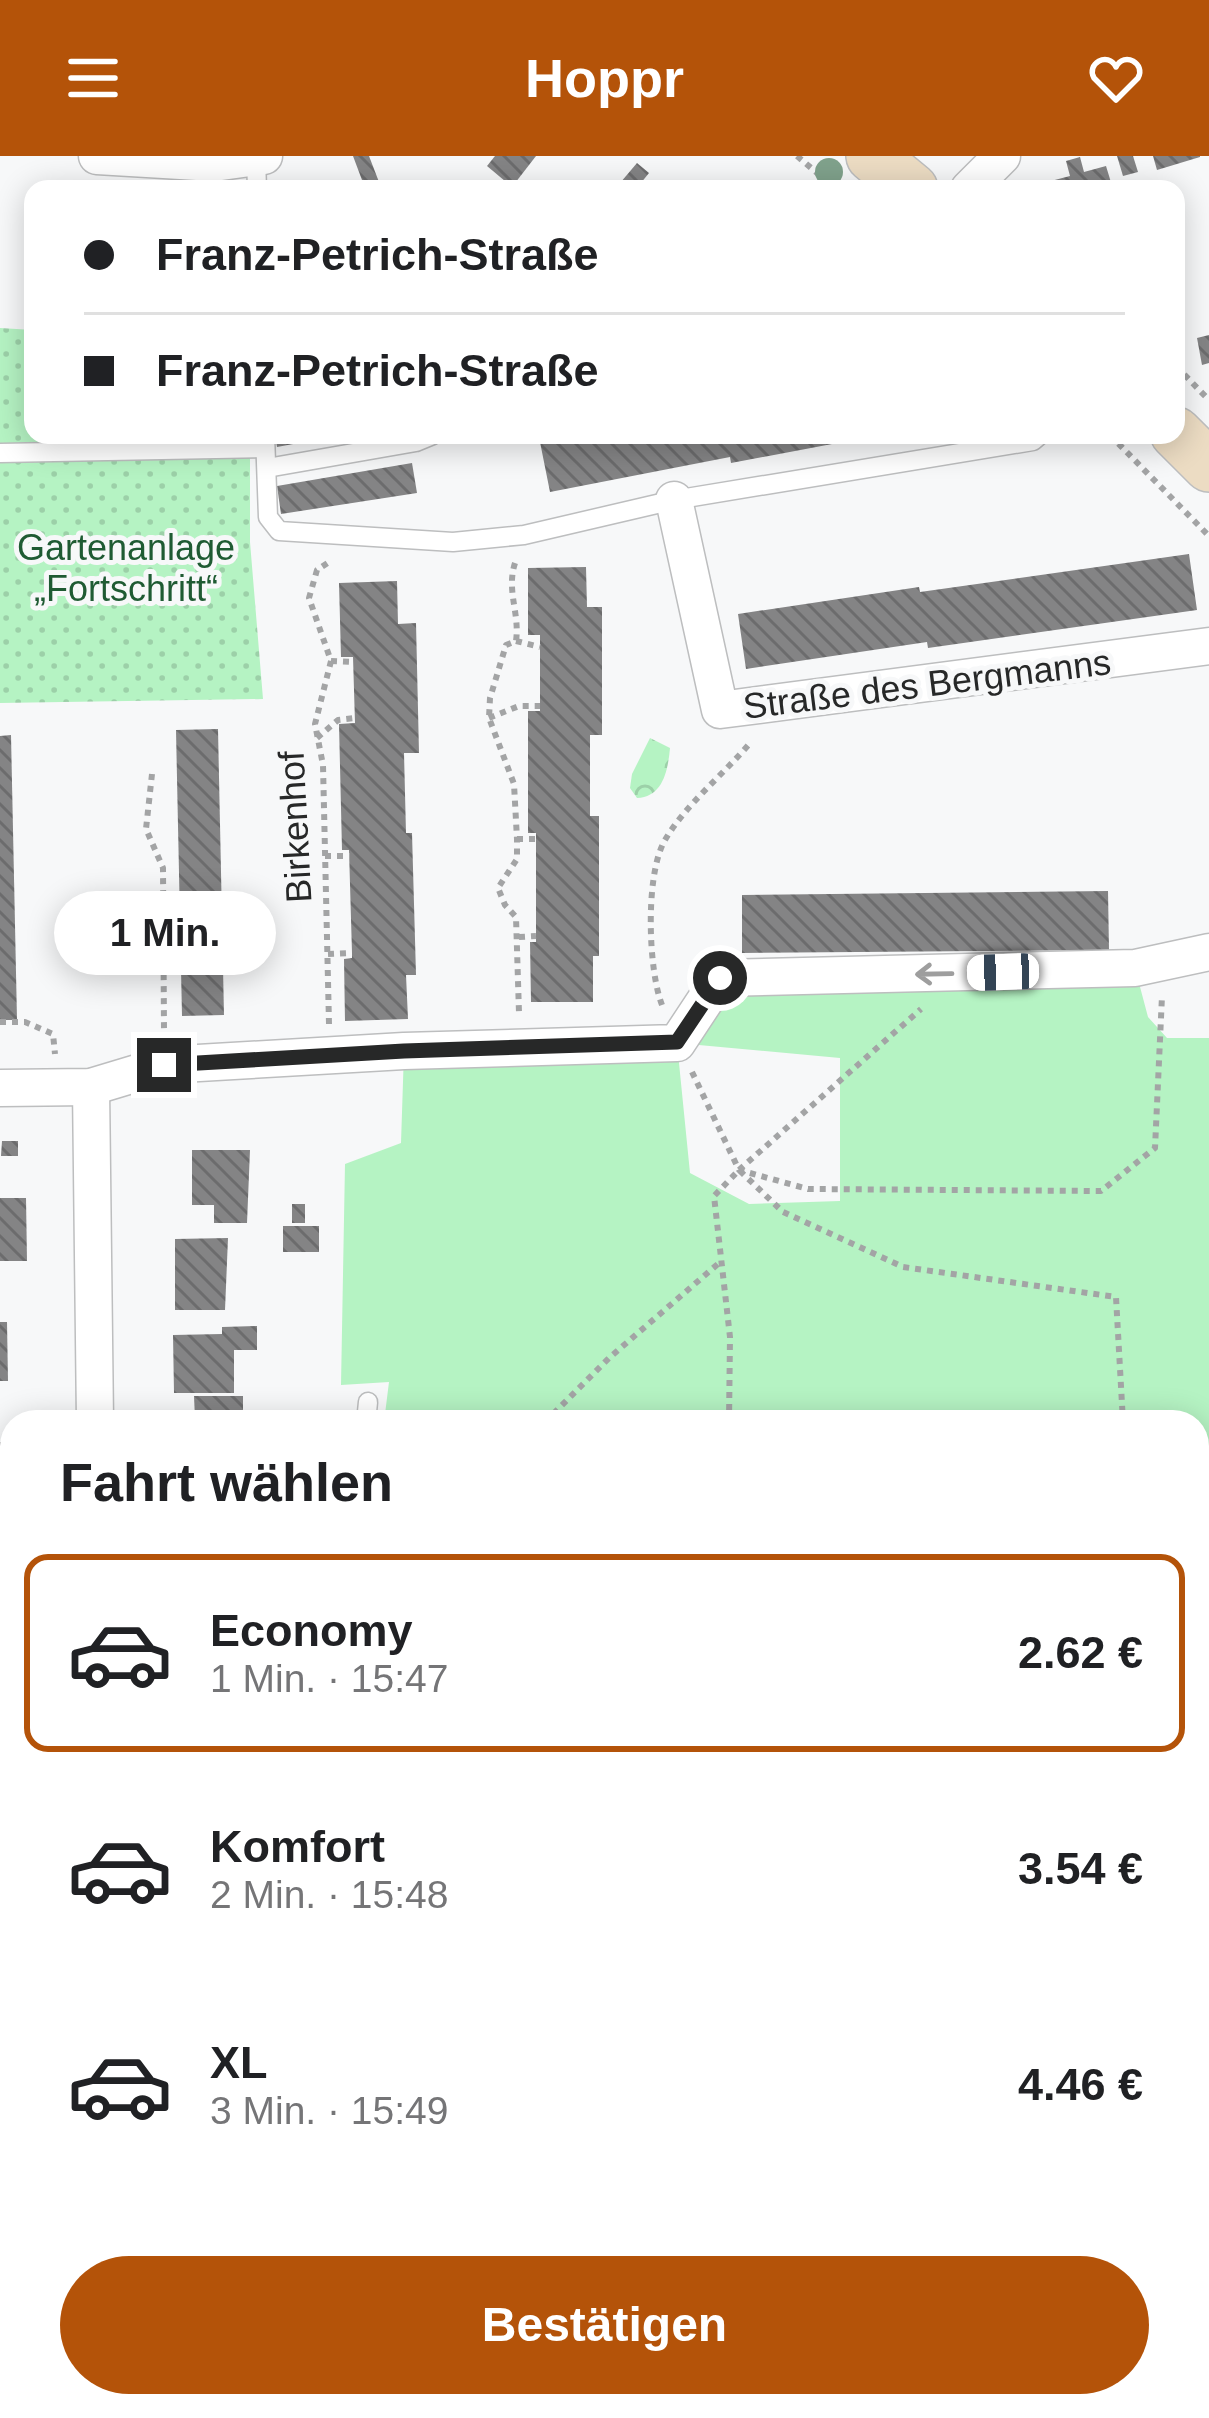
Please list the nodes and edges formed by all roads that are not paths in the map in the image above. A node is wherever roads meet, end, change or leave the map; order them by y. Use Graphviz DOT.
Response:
graph roads {
  1 [pos="97,156"];
  2 [pos="872,156"];
  3 [pos="1002,156"];
  4 [pos="259,168"];
  5 [pos="901,180"];
  6 [pos="978,180"];
  7 [pos="378,444"];
  8 [pos="1015,444"];
  9 [pos="266,450"];
  10 [pos="0,452"];
  11 [pos="674,500"];
  12 [pos="1208,657"];
  13 [pos="1209,952"];
  14 [pos="74,1087"];
  15 [pos="0,1088"];
  16 [pos="94,1410"];
  1 -- 4 [label="street"];
  2 -- 5 [label="main road"];
  3 -- 6 [label="street"];
  7 -- 9 [label="lane"];
  8 -- 11 [label="lane"];
  9 -- 10 [label="lane"];
  9 -- 11 [label="lane"];
  11 -- 12 [label="street, Straße des Bergmanns"];
  13 -- 14 [label="street, one-way"];
  14 -- 15 [label="street"];
  14 -- 16 [label="street"];
}
